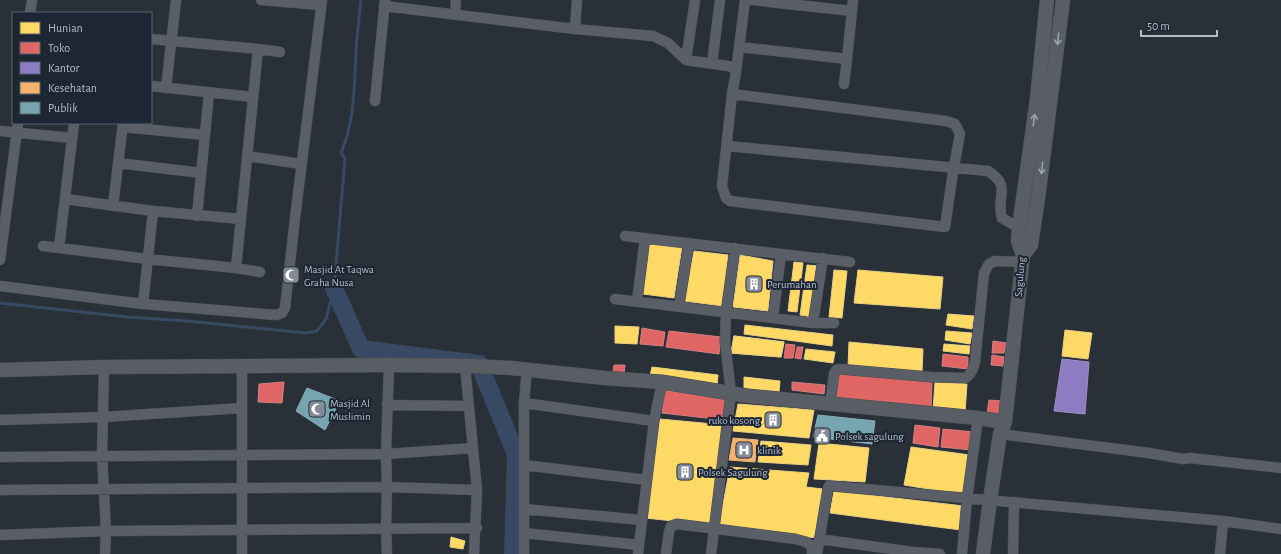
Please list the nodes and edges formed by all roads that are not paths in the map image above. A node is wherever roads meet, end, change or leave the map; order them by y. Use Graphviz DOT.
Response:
graph roads {
  1 [pos="32,0"];
  2 [pos="176,0"];
  3 [pos="261,0"];
  4 [pos="456,0"];
  5 [pos="578,0"];
  6 [pos="695,0"];
  7 [pos="720,0"];
  8 [pos="745,0"];
  9 [pos="752,0"];
  10 [pos="853,0"];
  11 [pos="1047,0"];
  12 [pos="1063,0"];
  13 [pos="321,3"];
  14 [pos="384,3"];
  15 [pos="852,11"];
  16 [pos="30,12"];
  17 [pos="454,14"];
  18 [pos="575,29"];
  19 [pos="152,39"];
  20 [pos="172,42"];
  21 [pos="739,48"];
  22 [pos="258,49"];
  23 [pos="280,52"];
  24 [pos="847,59"];
  25 [pos="686,60"];
  26 [pos="712,64"];
  27 [pos="736,72"];
  28 [pos="844,84"];
  29 [pos="152,86"];
  30 [pos="166,88"];
  31 [pos="209,93"];
  32 [pos="732,94"];
  33 [pos="253,97"];
  34 [pos="375,101"];
  35 [pos="18,124"];
  36 [pos="74,124"];
  37 [pos="123,125"];
  38 [pos="0,132"];
  39 [pos="17,134"];
  40 [pos="205,135"];
  41 [pos="72,138"];
  42 [pos="727,146"];
  43 [pos="247,156"];
  44 [pos="118,163"];
  45 [pos="301,164"];
  46 [pos="953,168"];
  47 [pos="202,173"];
  48 [pos="65,199"];
  49 [pos="113,206"];
  50 [pos="153,211"];
  51 [pos="197,216"];
  52 [pos="241,219"];
  53 [pos="1019,228"];
  54 [pos="625,236"];
  55 [pos="645,238"];
  56 [pos="689,243"];
  57 [pos="43,246"];
  58 [pos="59,248"];
  59 [pos="735,248"];
  60 [pos="781,254"];
  61 [pos="823,258"];
  62 [pos="1023,258"];
  63 [pos="148,259"];
  64 [pos="0,260"];
  65 [pos="850,262"];
  66 [pos="236,268"];
  67 [pos="260,272"];
  68 [pos="0,286"];
  69 [pos="615,299"];
  70 [pos="637,301"];
  71 [pos="143,304"];
  72 [pos="679,306"];
  73 [pos="726,312"];
  74 [pos="773,318"];
  75 [pos="813,323"];
  76 [pos="834,323"];
  77 [pos="389,365"];
  78 [pos="242,366"];
  79 [pos="469,366"];
  80 [pos="104,367"];
  81 [pos="0,370"];
  82 [pos="527,370"];
  83 [pos="662,382"];
  84 [pos="731,393"];
  85 [pos="524,403"];
  86 [pos="830,404"];
  87 [pos="387,405"];
  88 [pos="469,406"];
  89 [pos="242,408"];
  90 [pos="103,417"];
  91 [pos="978,418"];
  92 [pos="0,420"];
  93 [pos="654,421"];
  94 [pos="1003,428"];
  95 [pos="473,448"];
  96 [pos="386,454"];
  97 [pos="241,455"];
  98 [pos="102,456"];
  99 [pos="0,457"];
  100 [pos="524,465"];
  101 [pos="1281,468"];
  102 [pos="647,480"];
  103 [pos="387,487"];
  104 [pos="241,488"];
  105 [pos="104,489"];
  106 [pos="0,490"];
  107 [pos="477,490"];
  108 [pos="967,498"];
  109 [pos="990,500"];
  110 [pos="1014,502"];
  111 [pos="524,509"];
  112 [pos="642,520"];
  113 [pos="1223,522"];
  114 [pos="386,528"];
  115 [pos="477,528"];
  116 [pos="715,529"];
  117 [pos="1281,529"];
  118 [pos="241,530"];
  119 [pos="106,531"];
  120 [pos="524,533"];
  121 [pos="0,535"];
  122 [pos="819,539"];
  123 [pos="638,550"];
  124 [pos="913,553"];
  125 [pos="105,554"];
  126 [pos="242,554"];
  127 [pos="388,554"];
  128 [pos="474,554"];
  129 [pos="524,554"];
  130 [pos="666,554"];
  131 [pos="711,554"];
  132 [pos="812,554"];
  133 [pos="817,554"];
  134 [pos="940,554"];
  135 [pos="962,554"];
  136 [pos="983,554"];
  137 [pos="1013,554"];
  138 [pos="1220,554"];
  1 -- 16 [label="street"];
  2 -- 20 [label="street"];
  3 -- 13 [label="street"];
  4 -- 17 [label="street"];
  5 -- 18 [label="street"];
  6 -- 25 [label="street"];
  7 -- 26 [label="street"];
  8 -- 21 [label="street"];
  9 -- 15 [label="street"];
  10 -- 15 [label="street"];
  53 -- 11 [label="street, Sagulung, one-way"];
  12 -- 62 [label="street, one-way"];
  13 -- 45 [label="street"];
  14 -- 17 [label="street"];
  14 -- 34 [label="street"];
  15 -- 24 [label="street"];
  17 -- 18 [label="street"];
  18 -- 25 [label="street"];
  19 -- 20 [label="street"];
  20 -- 22 [label="street"];
  20 -- 30 [label="street"];
  21 -- 24 [label="street"];
  21 -- 27 [label="street"];
  22 -- 23 [label="street"];
  22 -- 33 [label="street"];
  24 -- 28 [label="street"];
  25 -- 26 [label="street"];
  26 -- 27 [label="street"];
  27 -- 32 [label="street"];
  29 -- 30 [label="street"];
  30 -- 31 [label="street"];
  31 -- 33 [label="street"];
  31 -- 40 [label="street"];
  32 -- 42 [label="street"];
  32 -- 46 [label="street"];
  33 -- 43 [label="street"];
  35 -- 39 [label="street"];
  36 -- 41 [label="street"];
  37 -- 40 [label="street"];
  37 -- 44 [label="street"];
  38 -- 39 [label="street"];
  39 -- 41 [label="street"];
  39 -- 64 [label="street"];
  40 -- 47 [label="street"];
  41 -- 48 [label="street"];
  42 -- 46 [label="street"];
  42 -- 46 [label="street"];
  43 -- 45 [label="street"];
  43 -- 52 [label="street"];
  44 -- 47 [label="street"];
  44 -- 49 [label="street"];
  45 -- 71 [label="street"];
  46 -- 53 [label="street"];
  47 -- 51 [label="street"];
  48 -- 49 [label="street"];
  48 -- 58 [label="street"];
  49 -- 50 [label="street"];
  50 -- 51 [label="street"];
  50 -- 63 [label="street"];
  51 -- 52 [label="street"];
  52 -- 66 [label="street"];
  53 -- 62 [label="street, Sagulung"];
  54 -- 55 [label="street"];
  55 -- 56 [label="street"];
  55 -- 70 [label="street"];
  56 -- 59 [label="street"];
  56 -- 72 [label="street"];
  57 -- 58 [label="street"];
  58 -- 63 [label="street"];
  59 -- 60 [label="street"];
  59 -- 73 [label="street"];
  60 -- 61 [label="street"];
  60 -- 74 [label="street"];
  61 -- 65 [label="street"];
  61 -- 75 [label="street"];
  62 -- 86 [label="street"];
  62 -- 94 [label="street, Sagulung"];
  63 -- 66 [label="street"];
  63 -- 71 [label="street"];
  66 -- 67 [label="street"];
  68 -- 71 [label="street"];
  69 -- 70 [label="street"];
  70 -- 72 [label="street"];
  72 -- 73 [label="street"];
  73 -- 74 [label="street"];
  73 -- 84 [label="street"];
  74 -- 75 [label="street"];
  75 -- 76 [label="street"];
  77 -- 78 [label="street"];
  77 -- 79 [label="street"];
  77 -- 87 [label="street"];
  78 -- 80 [label="street"];
  78 -- 89 [label="street"];
  79 -- 82 [label="street"];
  79 -- 88 [label="street"];
  80 -- 81 [label="street"];
  80 -- 90 [label="street"];
  82 -- 83 [label="street"];
  82 -- 85 [label="street"];
  83 -- 84 [label="street"];
  83 -- 93 [label="street"];
  84 -- 86 [label="street"];
  84 -- 116 [label="street"];
  85 -- 93 [label="street"];
  85 -- 100 [label="street"];
  86 -- 91 [label="street"];
  87 -- 88 [label="street"];
  87 -- 96 [label="street"];
  88 -- 95 [label="street"];
  89 -- 90 [label="street"];
  89 -- 97 [label="street"];
  90 -- 92 [label="street"];
  90 -- 98 [label="street"];
  91 -- 94 [label="street"];
  91 -- 108 [label="street"];
  93 -- 102 [label="street"];
  94 -- 101 [label="street"];
  94 -- 109 [label="street, Sagulung"];
  95 -- 96 [label="street"];
  95 -- 107 [label="street"];
  96 -- 97 [label="street"];
  96 -- 103 [label="street"];
  97 -- 98 [label="street"];
  97 -- 104 [label="street"];
  98 -- 99 [label="street"];
  98 -- 105 [label="street"];
  100 -- 102 [label="street"];
  100 -- 111 [label="street"];
  102 -- 112 [label="street"];
  103 -- 104 [label="street"];
  103 -- 107 [label="street"];
  103 -- 114 [label="street"];
  104 -- 105 [label="street"];
  104 -- 118 [label="street"];
  105 -- 106 [label="street"];
  105 -- 119 [label="street"];
  107 -- 115 [label="street"];
  108 -- 109 [label="street"];
  108 -- 122 [label="street"];
  108 -- 135 [label="street"];
  109 -- 110 [label="street"];
  109 -- 136 [label="street, Sagulung"];
  110 -- 113 [label="street"];
  110 -- 137 [label="street"];
  111 -- 112 [label="street"];
  111 -- 120 [label="street"];
  112 -- 123 [label="street"];
  113 -- 117 [label="street"];
  113 -- 138 [label="street"];
  114 -- 115 [label="street"];
  114 -- 118 [label="street"];
  114 -- 127 [label="street"];
  115 -- 128 [label="street"];
  116 -- 130 [label="street"];
  116 -- 131 [label="street"];
  116 -- 132 [label="street"];
  118 -- 119 [label="street"];
  118 -- 126 [label="street"];
  119 -- 121 [label="street"];
  119 -- 125 [label="street"];
  120 -- 123 [label="street"];
  120 -- 129 [label="street"];
  122 -- 124 [label="street"];
  122 -- 133 [label="street"];
  124 -- 134 [label="street"];
}
